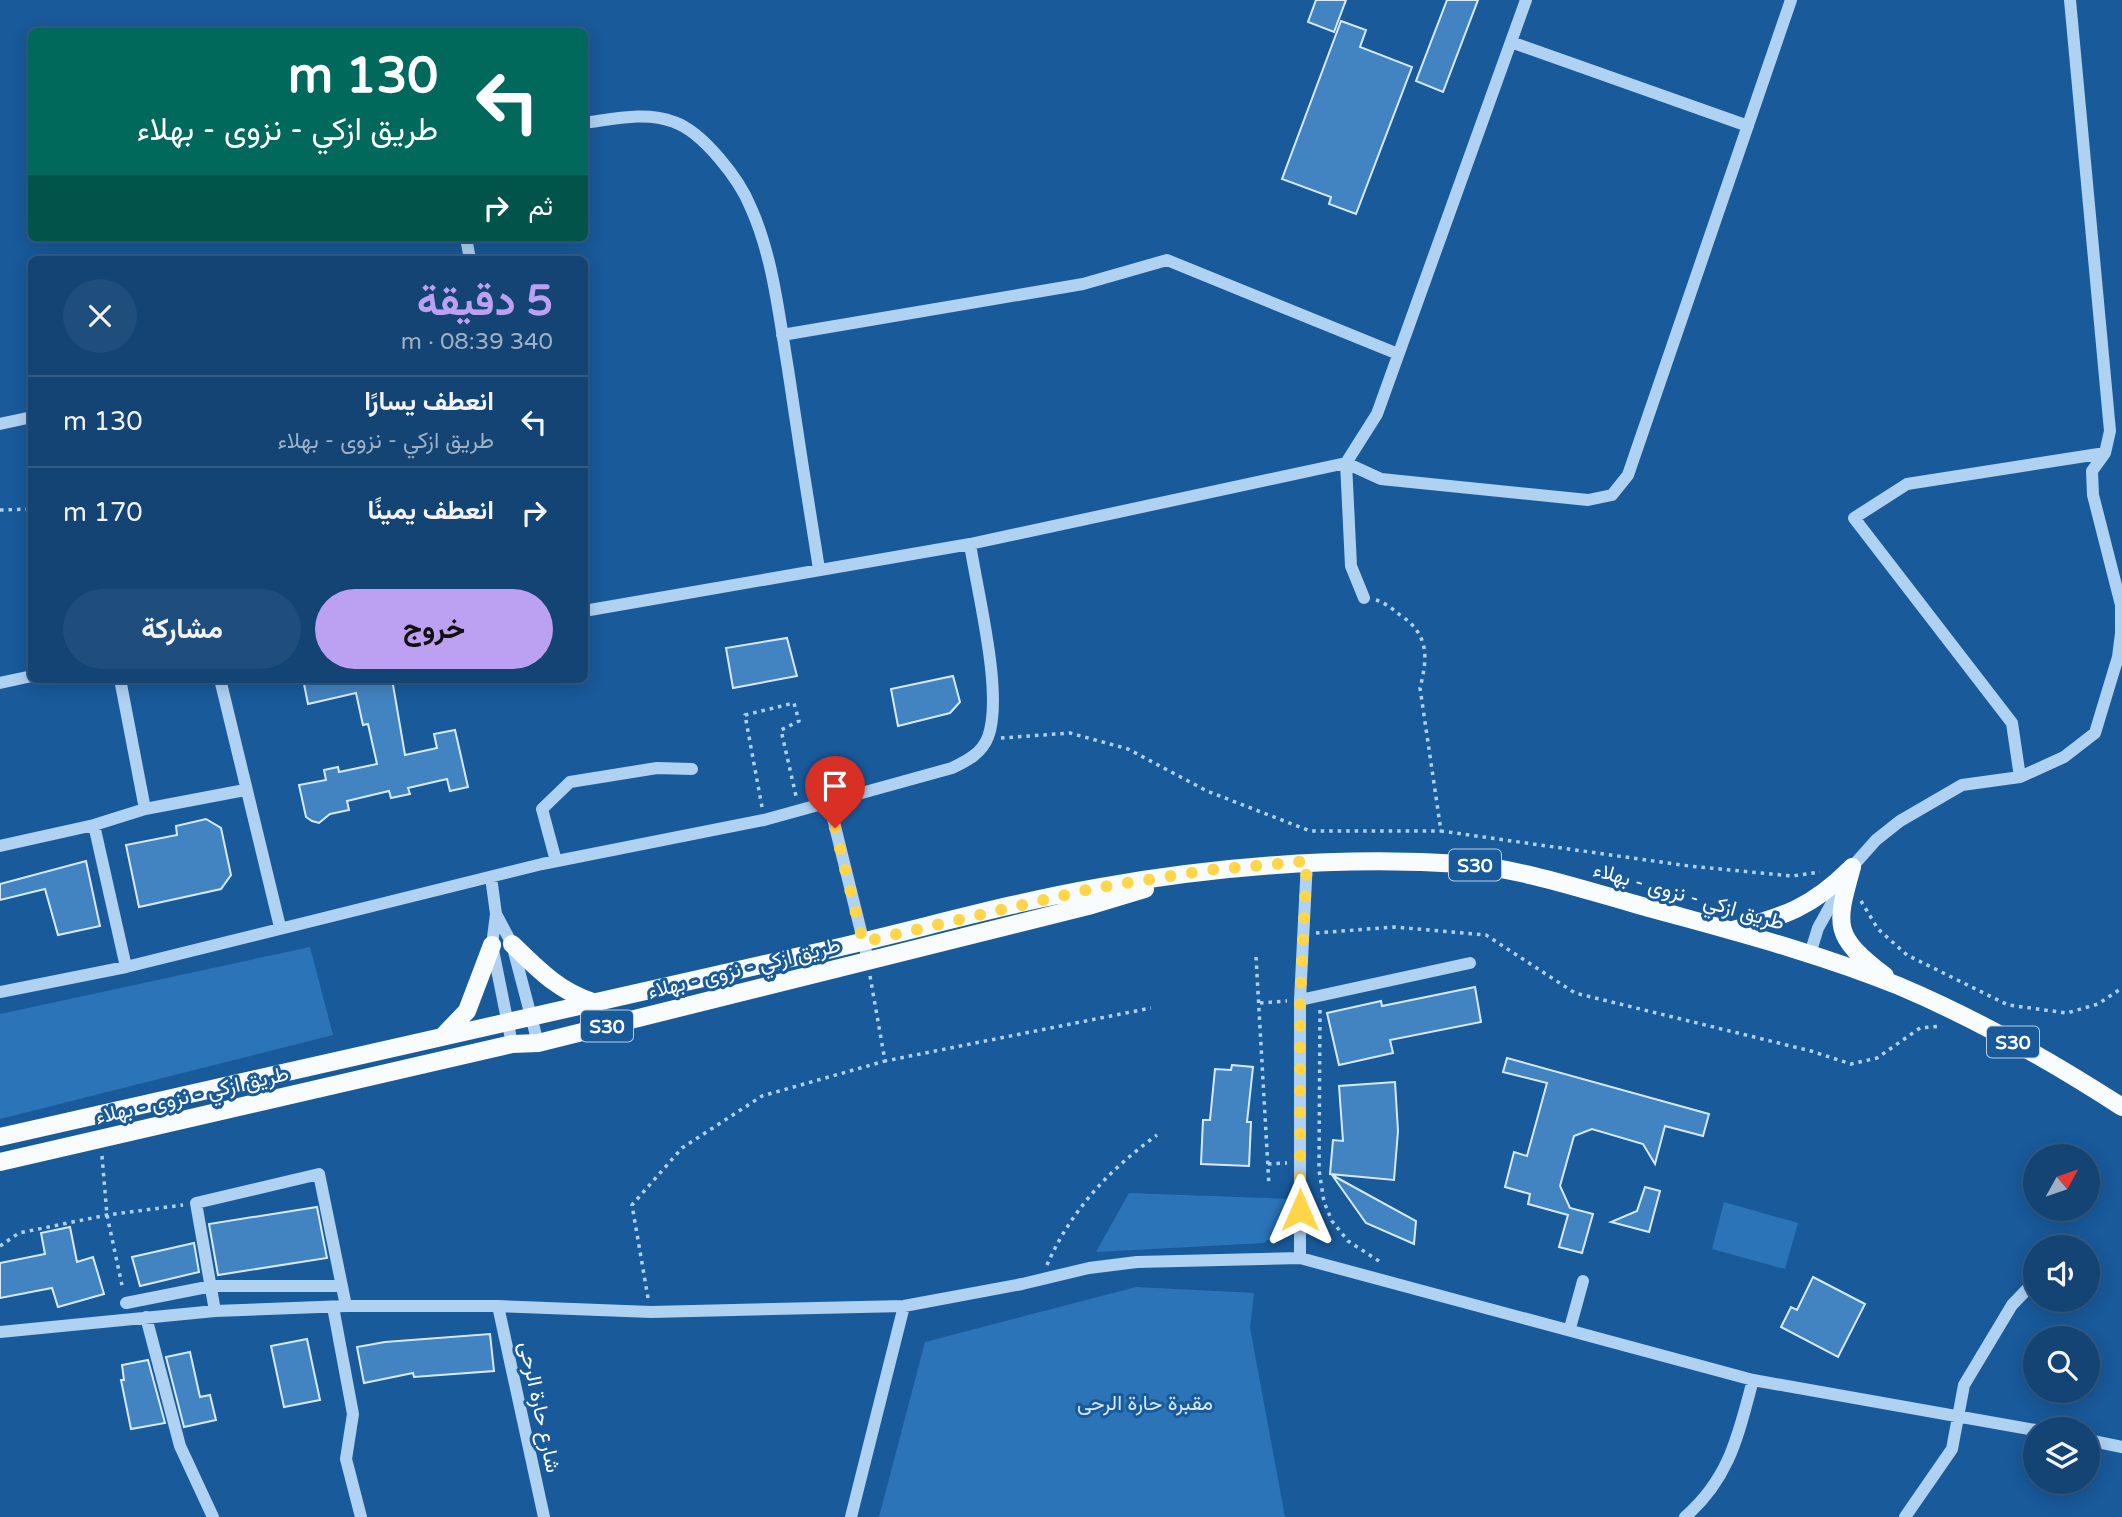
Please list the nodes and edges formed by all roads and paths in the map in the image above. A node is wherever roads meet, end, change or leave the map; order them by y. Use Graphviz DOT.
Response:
graph roads {
  1 [pos="1526,0"];
  2 [pos="1791,0"];
  3 [pos="2070,0"];
  4 [pos="1511,42"];
  5 [pos="588,122"];
  6 [pos="1748,126"];
  7 [pos="782,335"];
  8 [pos="1398,354"];
  9 [pos="28,418"];
  10 [pos="0,424"];
  11 [pos="2105,453"];
  12 [pos="1346,463"];
  13 [pos="28,509"];
  14 [pos="0,510"];
  15 [pos="970,544"];
  16 [pos="819,569"];
  17 [pos="1364,598"];
  18 [pos="588,610"];
  19 [pos="2120,657"];
  20 [pos="28,677"];
  21 [pos="0,683"];
  22 [pos="121,683"];
  23 [pos="221,683"];
  24 [pos="988,738"];
  25 [pos="692,769"];
  26 [pos="2020,776"];
  27 [pos="245,790"];
  28 [pos="829,802"];
  29 [pos="145,808"];
  30 [pos="799,809"];
  31 [pos="764,820"];
  32 [pos="94,825"];
  33 [pos="1441,831"];
  34 [pos="0,846"];
  35 [pos="556,861"];
  36 [pos="1307,861"];
  37 [pos="1852,867"];
  38 [pos="1209,870"];
  39 [pos="491,877"];
  40 [pos="1858,897"];
  41 [pos="496,914"];
  42 [pos="279,927"];
  43 [pos="1733,930"];
  44 [pos="1329,933"];
  45 [pos="863,942"];
  46 [pos="512,943"];
  47 [pos="492,945"];
  48 [pos="1810,954"];
  49 [pos="1256,957"];
  50 [pos="868,960"];
  51 [pos="1470,964"];
  52 [pos="126,967"];
  53 [pos="1898,986"];
  54 [pos="2122,988"];
  55 [pos="0,992"];
  56 [pos="1320,996"];
  57 [pos="1300,1000"];
  58 [pos="593,1002"];
  59 [pos="1259,1003"];
  60 [pos="1151,1008"];
  61 [pos="1958,1014"];
  62 [pos="531,1019"];
  63 [pos="508,1024"];
  64 [pos="442,1037"];
  65 [pos="538,1043"];
  66 [pos="512,1044"];
  67 [pos="885,1061"];
  68 [pos="2122,1107"];
  69 [pos="1157,1135"];
  70 [pos="0,1137"];
  71 [pos="100,1140"];
  72 [pos="0,1162"];
  73 [pos="1269,1186"];
  74 [pos="196,1203"];
  75 [pos="107,1214"];
  76 [pos="0,1247"];
  77 [pos="1300,1258"];
  78 [pos="1390,1267"];
  79 [pos="1041,1280"];
  80 [pos="1583,1281"];
  81 [pos="212,1286"];
  82 [pos="342,1286"];
  83 [pos="2023,1294"];
  84 [pos="125,1303"];
  85 [pos="498,1306"];
  86 [pos="904,1306"];
  87 [pos="339,1307"];
  88 [pos="215,1311"];
  89 [pos="651,1312"];
  90 [pos="146,1317"];
  91 [pos="1570,1328"];
  92 [pos="0,1332"];
  93 [pos="1753,1380"];
  94 [pos="1959,1415"];
  95 [pos="2023,1428"];
  96 [pos="2100,1442"];
  97 [pos="2122,1447"];
  98 [pos="213,1517"];
  99 [pos="361,1517"];
  100 [pos="544,1517"];
  101 [pos="850,1517"];
  102 [pos="1685,1517"];
  103 [pos="1905,1517"];
  1 -- 4 [label="street"];
  2 -- 6 [label="street"];
  3 -- 11 [label="street"];
  4 -- 6 [label="street"];
  4 -- 8 [label="street"];
  5 -- 7 [label="street"];
  6 -- 12 [label="street"];
  7 -- 8 [label="street"];
  7 -- 16 [label="street"];
  8 -- 12 [label="street"];
  9 -- 10 [label="street"];
  11 -- 19 [label="street"];
  11 -- 26 [label="street"];
  12 -- 15 [label="street"];
  12 -- 17 [label="street"];
  13 -- 14 [label="path"];
  15 -- 16 [label="street"];
  15 -- 24 [label="street"];
  16 -- 18 [label="street"];
  17 -- 33 [label="path"];
  19 -- 26 [label="street"];
  20 -- 21 [label="street"];
  22 -- 29 [label="street"];
  23 -- 27 [label="street"];
  24 -- 28 [label="street"];
  24 -- 33 [label="path"];
  25 -- 35 [label="street"];
  26 -- 37 [label="street"];
  27 -- 29 [label="street"];
  27 -- 42 [label="street"];
  28 -- 30 [label="street"];
  28 -- 45 [label="street"];
  29 -- 32 [label="street"];
  30 -- 31 [label="street"];
  30 -- 31 [label="path"];
  31 -- 35 [label="street"];
  32 -- 34 [label="street"];
  32 -- 52 [label="street"];
  33 -- 37 [label="path"];
  35 -- 39 [label="street"];
  36 -- 38 [label="main road, طريق ازكي - نزوى - بهلاء / S30"];
  36 -- 43 [label="main road, طريق ازكي - نزوى - بهلاء / S30"];
  36 -- 57 [label="street"];
  37 -- 43 [label="main road"];
  37 -- 48 [label="street"];
  37 -- 53 [label="main road"];
  38 -- 45 [label="main road, طريق ازكي - نزوى - بهلاء / S30"];
  38 -- 50 [label="main road, طريق ازكي - نزوى - بهلاء / S30"];
  39 -- 41 [label="street"];
  39 -- 42 [label="street"];
  40 -- 54 [label="path"];
  41 -- 46 [label="street"];
  41 -- 47 [label="street"];
  42 -- 52 [label="street"];
  43 -- 48 [label="main road, طريق ازكي - نزوى - بهلاء / S30"];
  44 -- 61 [label="path"];
  45 -- 50 [label="street"];
  45 -- 58 [label="main road, طريق ازكي - نزوى - بهلاء / S30"];
  46 -- 58 [label="main road"];
  46 -- 62 [label="street"];
  47 -- 63 [label="street"];
  47 -- 64 [label="main road"];
  48 -- 53 [label="main road, طريق ازكي - نزوى - بهلاء / S30"];
  49 -- 59 [label="path"];
  50 -- 65 [label="main road, طريق ازكي - نزوى - بهلاء / S30"];
  50 -- 67 [label="path"];
  51 -- 56 [label="street"];
  52 -- 55 [label="street"];
  53 -- 61 [label="main road, طريق ازكي - نزوى - بهلاء / S30"];
  56 -- 57 [label="street"];
  56 -- 78 [label="path"];
  57 -- 59 [label="path"];
  57 -- 77 [label="street"];
  58 -- 62 [label="main road, طريق ازكي - نزوى - بهلاء / S30"];
  59 -- 73 [label="path"];
  60 -- 67 [label="path"];
  61 -- 68 [label="main road, طريق ازكي - نزوى - بهلاء / S30"];
  62 -- 63 [label="main road, طريق ازكي - نزوى - بهلاء / S30"];
  62 -- 65 [label="street"];
  63 -- 64 [label="main road, طريق ازكي - نزوى - بهلاء / S30"];
  63 -- 66 [label="street"];
  64 -- 70 [label="main road, طريق ازكي - نزوى - بهلاء / S30"];
  65 -- 66 [label="main road, طريق ازكي - نزوى - بهلاء / S30"];
  66 -- 71 [label="main road, طريق ازكي - نزوى - بهلاء / S30"];
  67 -- 89 [label="path"];
  69 -- 79 [label="path"];
  71 -- 72 [label="main road, طريق ازكي - نزوى - بهلاء / S30"];
  71 -- 75 [label="path"];
  74 -- 75 [label="path"];
  74 -- 81 [label="street"];
  74 -- 82 [label="street"];
  75 -- 76 [label="path"];
  75 -- 84 [label="path"];
  77 -- 79 [label="street"];
  77 -- 91 [label="street"];
  79 -- 86 [label="street"];
  80 -- 91 [label="street"];
  81 -- 82 [label="street"];
  81 -- 84 [label="street"];
  81 -- 88 [label="street"];
  82 -- 87 [label="street"];
  83 -- 94 [label="street"];
  85 -- 87 [label="street"];
  85 -- 89 [label="street"];
  85 -- 100 [label="street, شارع حارة الرحى"];
  86 -- 89 [label="street"];
  86 -- 101 [label="street"];
  87 -- 88 [label="street"];
  87 -- 99 [label="street"];
  88 -- 90 [label="street"];
  90 -- 92 [label="street"];
  90 -- 98 [label="street"];
  91 -- 93 [label="street"];
  93 -- 94 [label="street"];
  93 -- 102 [label="street"];
  94 -- 95 [label="street"];
  94 -- 103 [label="street"];
  96 -- 97 [label="street"];
}
